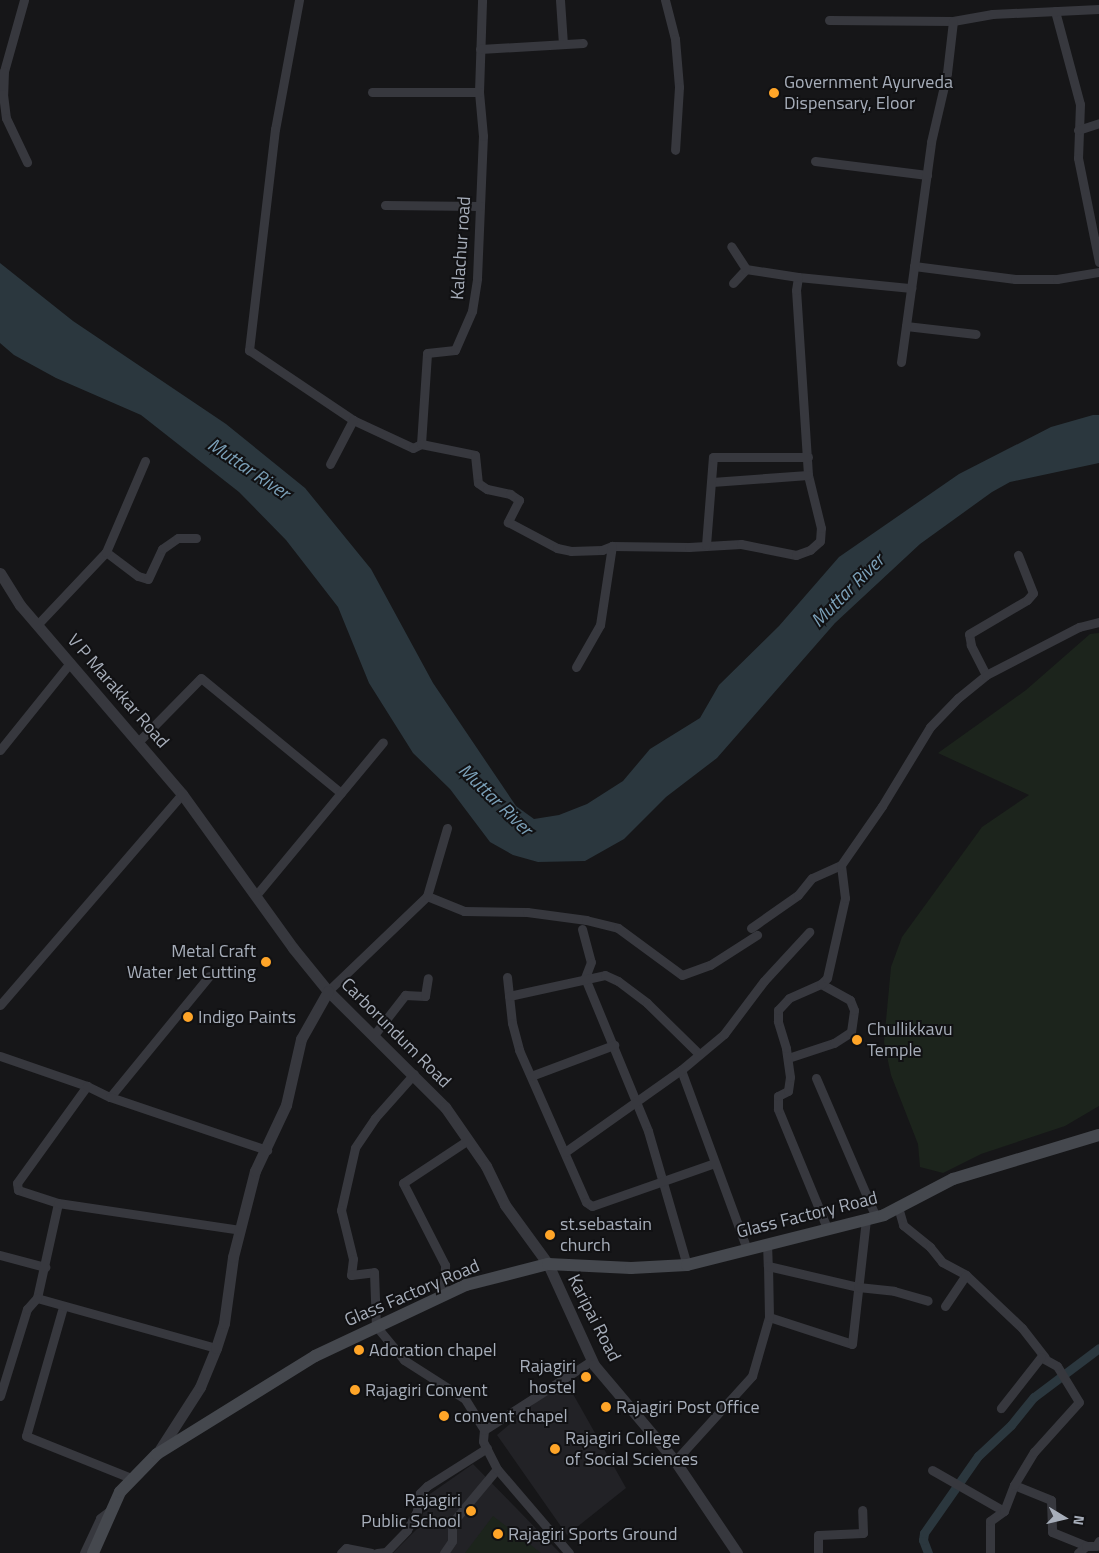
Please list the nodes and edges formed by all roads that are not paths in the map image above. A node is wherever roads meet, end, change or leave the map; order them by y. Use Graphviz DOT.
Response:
graph roads {
  1 [pos="24,0"];
  2 [pos="482,0"];
  3 [pos="560,0"];
  4 [pos="665,0"];
  5 [pos="1038,0"];
  6 [pos="299,2"];
  7 [pos="1099,9"];
  8 [pos="1039,10"];
  9 [pos="1055,11"];
  10 [pos="829,20"];
  11 [pos="953,21"];
  12 [pos="583,43"];
  13 [pos="563,44"];
  14 [pos="480,49"];
  15 [pos="372,92"];
  16 [pos="479,92"];
  17 [pos="1099,123"];
  18 [pos="1078,130"];
  19 [pos="675,150"];
  20 [pos="814,161"];
  21 [pos="27,162"];
  22 [pos="927,175"];
  23 [pos="385,205"];
  24 [pos="480,206"];
  25 [pos="1097,242"];
  26 [pos="731,246"];
  27 [pos="1099,262"];
  28 [pos="914,266"];
  29 [pos="746,269"];
  30 [pos="1099,272"];
  31 [pos="798,277"];
  32 [pos="733,283"];
  33 [pos="911,288"];
  34 [pos="906,326"];
  35 [pos="976,334"];
  36 [pos="901,362"];
  37 [pos="353,420"];
  38 [pos="421,444"];
  39 [pos="808,457"];
  40 [pos="145,461"];
  41 [pos="330,464"];
  42 [pos="808,475"];
  43 [pos="712,482"];
  44 [pos="196,538"];
  45 [pos="706,545"];
  46 [pos="612,546"];
  47 [pos="106,552"];
  48 [pos="1018,555"];
  49 [pos="0,573"];
  50 [pos="1099,622"];
  51 [pos="38,625"];
  52 [pos="70,663"];
  53 [pos="576,667"];
  54 [pos="986,675"];
  55 [pos="139,741"];
  56 [pos="383,742"];
  57 [pos="0,750"];
  58 [pos="341,793"];
  59 [pos="182,794"];
  60 [pos="447,828"];
  61 [pos="210,832"];
  62 [pos="841,865"];
  63 [pos="257,894"];
  64 [pos="427,896"];
  65 [pos="582,929"];
  66 [pos="809,932"];
  67 [pos="209,976"];
  68 [pos="507,977"];
  69 [pos="428,978"];
  70 [pos="586,978"];
  71 [pos="821,984"];
  72 [pos="328,991"];
  73 [pos="509,996"];
  74 [pos="0,1005"];
  75 [pos="374,1035"];
  76 [pos="614,1045"];
  77 [pos="698,1053"];
  78 [pos="0,1056"];
  79 [pos="788,1058"];
  80 [pos="681,1070"];
  81 [pos="414,1074"];
  82 [pos="531,1076"];
  83 [pos="816,1078"];
  84 [pos="87,1086"];
  85 [pos="110,1097"];
  86 [pos="636,1100"];
  87 [pos="1099,1135"];
  88 [pos="468,1140"];
  89 [pos="267,1150"];
  90 [pos="565,1152"];
  91 [pos="716,1163"];
  92 [pos="664,1180"];
  93 [pos="58,1203"];
  94 [pos="898,1208"];
  95 [pos="870,1218"];
  96 [pos="827,1228"];
  97 [pos="240,1230"];
  98 [pos="767,1244"];
  99 [pos="747,1249"];
  100 [pos="0,1255"];
  101 [pos="548,1264"];
  102 [pos="687,1265"];
  103 [pos="768,1266"];
  104 [pos="45,1267"];
  105 [pos="966,1276"];
  106 [pos="858,1287"];
  107 [pos="444,1296"];
  108 [pos="37,1298"];
  109 [pos="928,1302"];
  110 [pos="945,1306"];
  111 [pos="63,1308"];
  112 [pos="769,1317"];
  113 [pos="376,1326"];
  114 [pos="216,1348"];
  115 [pos="1045,1357"];
  116 [pos="591,1361"];
  117 [pos="0,1396"];
  118 [pos="1001,1408"];
  119 [pos="484,1430"];
  120 [pos="486,1448"];
  121 [pos="157,1454"];
  122 [pos="675,1461"];
  123 [pos="497,1469"];
  124 [pos="932,1470"];
  125 [pos="131,1478"];
  126 [pos="1014,1485"];
  127 [pos="862,1510"];
  128 [pos="1004,1511"];
  129 [pos="110,1512"];
  130 [pos="1099,1541"];
  131 [pos="1086,1546"];
  132 [pos="84,1553"];
  133 [pos="93,1553"];
  134 [pos="341,1553"];
  135 [pos="372,1553"];
  136 [pos="377,1553"];
  137 [pos="444,1553"];
  138 [pos="569,1553"];
  139 [pos="737,1553"];
  140 [pos="818,1553"];
  141 [pos="990,1553"];
  142 [pos="1078,1553"];
  1 -- 21 [label="street"];
  2 -- 14 [label="street, Kalachur road"];
  3 -- 13 [label="street"];
  4 -- 19 [label="street"];
  5 -- 8 [label="street"];
  6 -- 37 [label="street"];
  7 -- 9 [label="street"];
  8 -- 9 [label="street"];
  8 -- 11 [label="street"];
  9 -- 18 [label="street"];
  10 -- 11 [label="street"];
  11 -- 22 [label="street"];
  12 -- 13 [label="street"];
  13 -- 14 [label="street"];
  14 -- 16 [label="street, Kalachur road"];
  15 -- 16 [label="street"];
  16 -- 24 [label="street, Kalachur road"];
  17 -- 18 [label="street"];
  18 -- 25 [label="street"];
  20 -- 22 [label="street"];
  22 -- 28 [label="street"];
  23 -- 24 [label="street"];
  24 -- 38 [label="street, Kalachur road"];
  25 -- 27 [label="street"];
  26 -- 29 [label="street"];
  28 -- 30 [label="street"];
  28 -- 33 [label="street"];
  29 -- 31 [label="street"];
  29 -- 32 [label="street"];
  31 -- 33 [label="street"];
  31 -- 39 [label="street"];
  33 -- 34 [label="street"];
  34 -- 35 [label="street"];
  34 -- 36 [label="street"];
  37 -- 38 [label="street"];
  37 -- 41 [label="street"];
  38 -- 46 [label="street"];
  39 -- 42 [label="street"];
  39 -- 43 [label="street"];
  40 -- 47 [label="street"];
  42 -- 43 [label="street"];
  42 -- 45 [label="street"];
  43 -- 45 [label="street"];
  44 -- 47 [label="street"];
  45 -- 46 [label="street"];
  46 -- 53 [label="street"];
  47 -- 51 [label="street"];
  48 -- 54 [label="street"];
  49 -- 51 [label="street, V P Marakkar Road"];
  50 -- 54 [label="street"];
  51 -- 52 [label="street, V P Marakkar Road"];
  52 -- 55 [label="street, V P Marakkar Road"];
  52 -- 57 [label="street"];
  54 -- 62 [label="street"];
  55 -- 58 [label="street"];
  55 -- 59 [label="street, V P Marakkar Road"];
  56 -- 58 [label="street"];
  58 -- 63 [label="street"];
  59 -- 61 [label="street, V P Marakkar Road"];
  59 -- 74 [label="street"];
  60 -- 64 [label="street"];
  61 -- 63 [label="street, Carborundum Road"];
  62 -- 64 [label="street"];
  62 -- 71 [label="street"];
  63 -- 72 [label="street, Carborundum Road"];
  64 -- 72 [label="street"];
  65 -- 70 [label="street"];
  66 -- 77 [label="street"];
  67 -- 85 [label="street"];
  68 -- 73 [label="street"];
  69 -- 75 [label="street"];
  70 -- 73 [label="street"];
  70 -- 76 [label="street"];
  70 -- 77 [label="street"];
  71 -- 79 [label="street"];
  71 -- 79 [label="street"];
  72 -- 75 [label="street, Carborundum Road"];
  72 -- 89 [label="street"];
  73 -- 82 [label="street"];
  75 -- 81 [label="street, Carborundum Road"];
  76 -- 82 [label="street"];
  76 -- 86 [label="street"];
  77 -- 80 [label="street"];
  78 -- 84 [label="street"];
  79 -- 96 [label="street"];
  80 -- 86 [label="street"];
  80 -- 91 [label="street"];
  81 -- 88 [label="street, Carborundum Road"];
  81 -- 113 [label="street"];
  82 -- 90 [label="street"];
  83 -- 95 [label="street"];
  84 -- 85 [label="street"];
  84 -- 93 [label="street"];
  85 -- 89 [label="street"];
  86 -- 90 [label="street"];
  86 -- 92 [label="street"];
  87 -- 94 [label="main road, Glass Factory Road"];
  88 -- 101 [label="street, Carborundum Road"];
  88 -- 107 [label="street"];
  89 -- 97 [label="street"];
  90 -- 92 [label="street"];
  91 -- 92 [label="street"];
  91 -- 99 [label="street"];
  92 -- 102 [label="street"];
  93 -- 97 [label="street"];
  93 -- 104 [label="street"];
  94 -- 95 [label="main road, Glass Factory Road"];
  94 -- 105 [label="street"];
  95 -- 96 [label="main road, Glass Factory Road"];
  95 -- 106 [label="street"];
  96 -- 98 [label="main road, Glass Factory Road"];
  97 -- 114 [label="street"];
  98 -- 99 [label="main road, Glass Factory Road"];
  98 -- 103 [label="street"];
  99 -- 102 [label="main road, Glass Factory Road"];
  100 -- 104 [label="street"];
  101 -- 102 [label="main road, Glass Factory Road"];
  101 -- 107 [label="main road, Glass Factory Road"];
  101 -- 116 [label="street, Karipai Road"];
  103 -- 106 [label="street"];
  103 -- 112 [label="street"];
  104 -- 108 [label="street"];
  105 -- 110 [label="street"];
  105 -- 115 [label="street"];
  106 -- 109 [label="street"];
  106 -- 112 [label="street"];
  107 -- 113 [label="main road, Glass Factory Road"];
  108 -- 111 [label="street"];
  108 -- 117 [label="street"];
  111 -- 114 [label="street"];
  111 -- 125 [label="street"];
  112 -- 122 [label="street"];
  113 -- 119 [label="street"];
  113 -- 121 [label="main road, Glass Factory Road"];
  114 -- 121 [label="street"];
  115 -- 118 [label="street"];
  115 -- 126 [label="street"];
  116 -- 119 [label="street"];
  116 -- 122 [label="street, Karipai Road"];
  119 -- 120 [label="street"];
  120 -- 123 [label="street"];
  120 -- 136 [label="street"];
  121 -- 125 [label="main road, Glass Factory Road"];
  122 -- 139 [label="street, Karipai Road"];
  123 -- 137 [label="street"];
  123 -- 138 [label="street"];
  124 -- 128 [label="street"];
  125 -- 129 [label="main road, Glass Factory Road"];
  126 -- 128 [label="street"];
  126 -- 131 [label="street"];
  127 -- 140 [label="street"];
  128 -- 141 [label="street"];
  129 -- 132 [label="street"];
  129 -- 133 [label="main road, Glass Factory Road"];
  130 -- 131 [label="street"];
  131 -- 142 [label="street"];
  134 -- 135 [label="street"];
}
